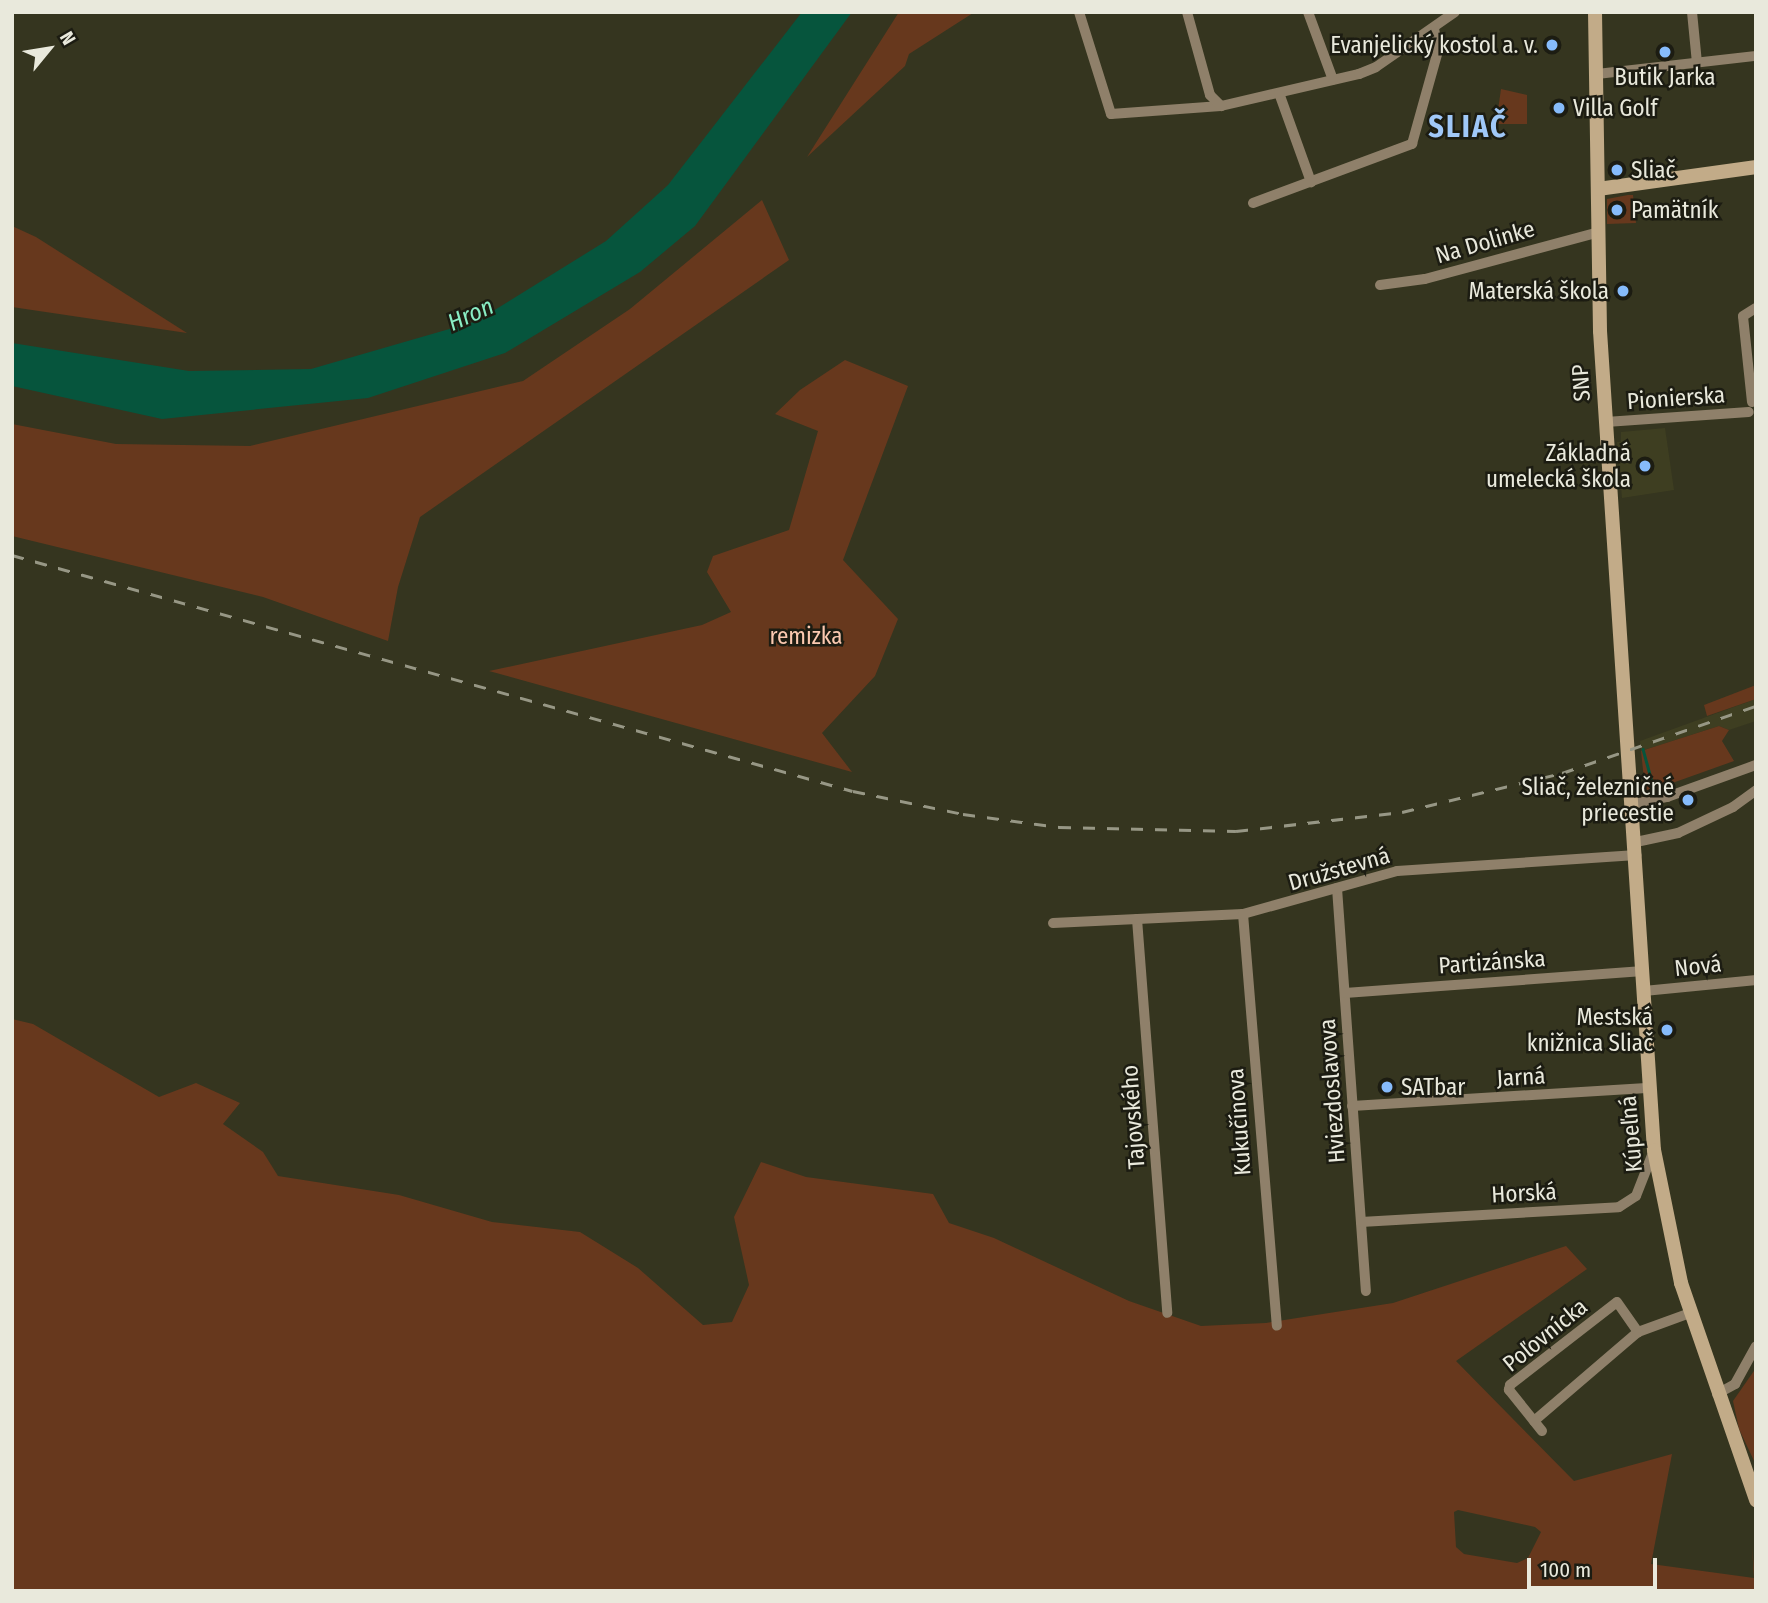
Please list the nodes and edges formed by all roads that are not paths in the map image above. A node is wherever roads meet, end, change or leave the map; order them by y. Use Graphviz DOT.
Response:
graph roads {
  1 [pos="1079,12"];
  2 [pos="1187,12"];
  3 [pos="1308,12"];
  4 [pos="1455,12"];
  5 [pos="1595,12"];
  6 [pos="1692,12"];
  7 [pos="1434,28"];
  8 [pos="1756,56"];
  9 [pos="1697,63"];
  10 [pos="1597,74"];
  11 [pos="1333,80"];
  12 [pos="1279,93"];
  13 [pos="1221,106"];
  14 [pos="1756,167"];
  15 [pos="1311,182"];
  16 [pos="1598,188"];
  17 [pos="1254,203"];
  18 [pos="1599,232"];
  19 [pos="1380,285"];
  20 [pos="1751,309"];
  21 [pos="1753,407"];
  22 [pos="1606,422"];
  23 [pos="1631,750"];
  24 [pos="1756,765"];
  25 [pos="1756,790"];
  26 [pos="1634,804"];
  27 [pos="1636,849"];
  28 [pos="1337,888"];
  29 [pos="1243,914"];
  30 [pos="1137,919"];
  31 [pos="1053,923"];
  32 [pos="1643,971"];
  33 [pos="1756,980"];
  34 [pos="1644,991"];
  35 [pos="1345,993"];
  36 [pos="1650,1088"];
  37 [pos="1352,1106"];
  38 [pos="1654,1150"];
  39 [pos="1362,1222"];
  40 [pos="1366,1291"];
  41 [pos="1167,1313"];
  42 [pos="1690,1313"];
  43 [pos="1277,1326"];
  44 [pos="1638,1332"];
  45 [pos="1756,1346"];
  46 [pos="1717,1394"];
  47 [pos="1534,1421"];
  48 [pos="1542,1431"];
  49 [pos="1756,1500"];
  1 -- 13 [label="street"];
  2 -- 13 [label="street"];
  3 -- 11 [label="street"];
  4 -- 7 [label="street"];
  5 -- 10 [label="street, SNP"];
  6 -- 9 [label="street"];
  7 -- 11 [label="street"];
  7 -- 15 [label="street"];
  8 -- 9 [label="street"];
  9 -- 10 [label="street"];
  10 -- 16 [label="street, SNP"];
  11 -- 12 [label="street"];
  12 -- 13 [label="street"];
  12 -- 15 [label="street"];
  14 -- 16 [label="street"];
  15 -- 17 [label="street"];
  16 -- 18 [label="street, SNP"];
  18 -- 19 [label="street, Na Dolinke"];
  18 -- 22 [label="street, SNP"];
  20 -- 21 [label="street"];
  21 -- 22 [label="street, Pionierska"];
  22 -- 23 [label="street, SNP"];
  23 -- 26 [label="street, Kúpeľná"];
  24 -- 26 [label="street"];
  25 -- 27 [label="street, Družstevná"];
  26 -- 27 [label="street, Kúpeľná"];
  27 -- 28 [label="street, Družstevná"];
  27 -- 32 [label="street, Kúpeľná"];
  28 -- 29 [label="street, Družstevná"];
  28 -- 35 [label="street, Hviezdoslavova"];
  29 -- 30 [label="street, Družstevná"];
  29 -- 43 [label="street, Kukučínova"];
  30 -- 31 [label="street, Družstevná"];
  30 -- 41 [label="street, Tajovského"];
  32 -- 34 [label="street, Kúpeľná"];
  32 -- 35 [label="street, Partizánska"];
  33 -- 34 [label="street, Nová"];
  34 -- 36 [label="street, Kúpeľná"];
  35 -- 37 [label="street, Hviezdoslavova"];
  36 -- 37 [label="street, Jarná"];
  36 -- 38 [label="street, Kúpeľná"];
  37 -- 39 [label="street, Hviezdoslavova"];
  38 -- 39 [label="street, Horská"];
  38 -- 42 [label="street, Kúpeľná"];
  39 -- 40 [label="street, Hviezdoslavova"];
  42 -- 44 [label="street"];
  42 -- 46 [label="street, Kúpeľná"];
  44 -- 47 [label="street"];
  44 -- 47 [label="street, Poľovnícka"];
  45 -- 46 [label="street"];
  46 -- 49 [label="street, Kúpeľná"];
  47 -- 48 [label="street, Poľovnícka"];
}
